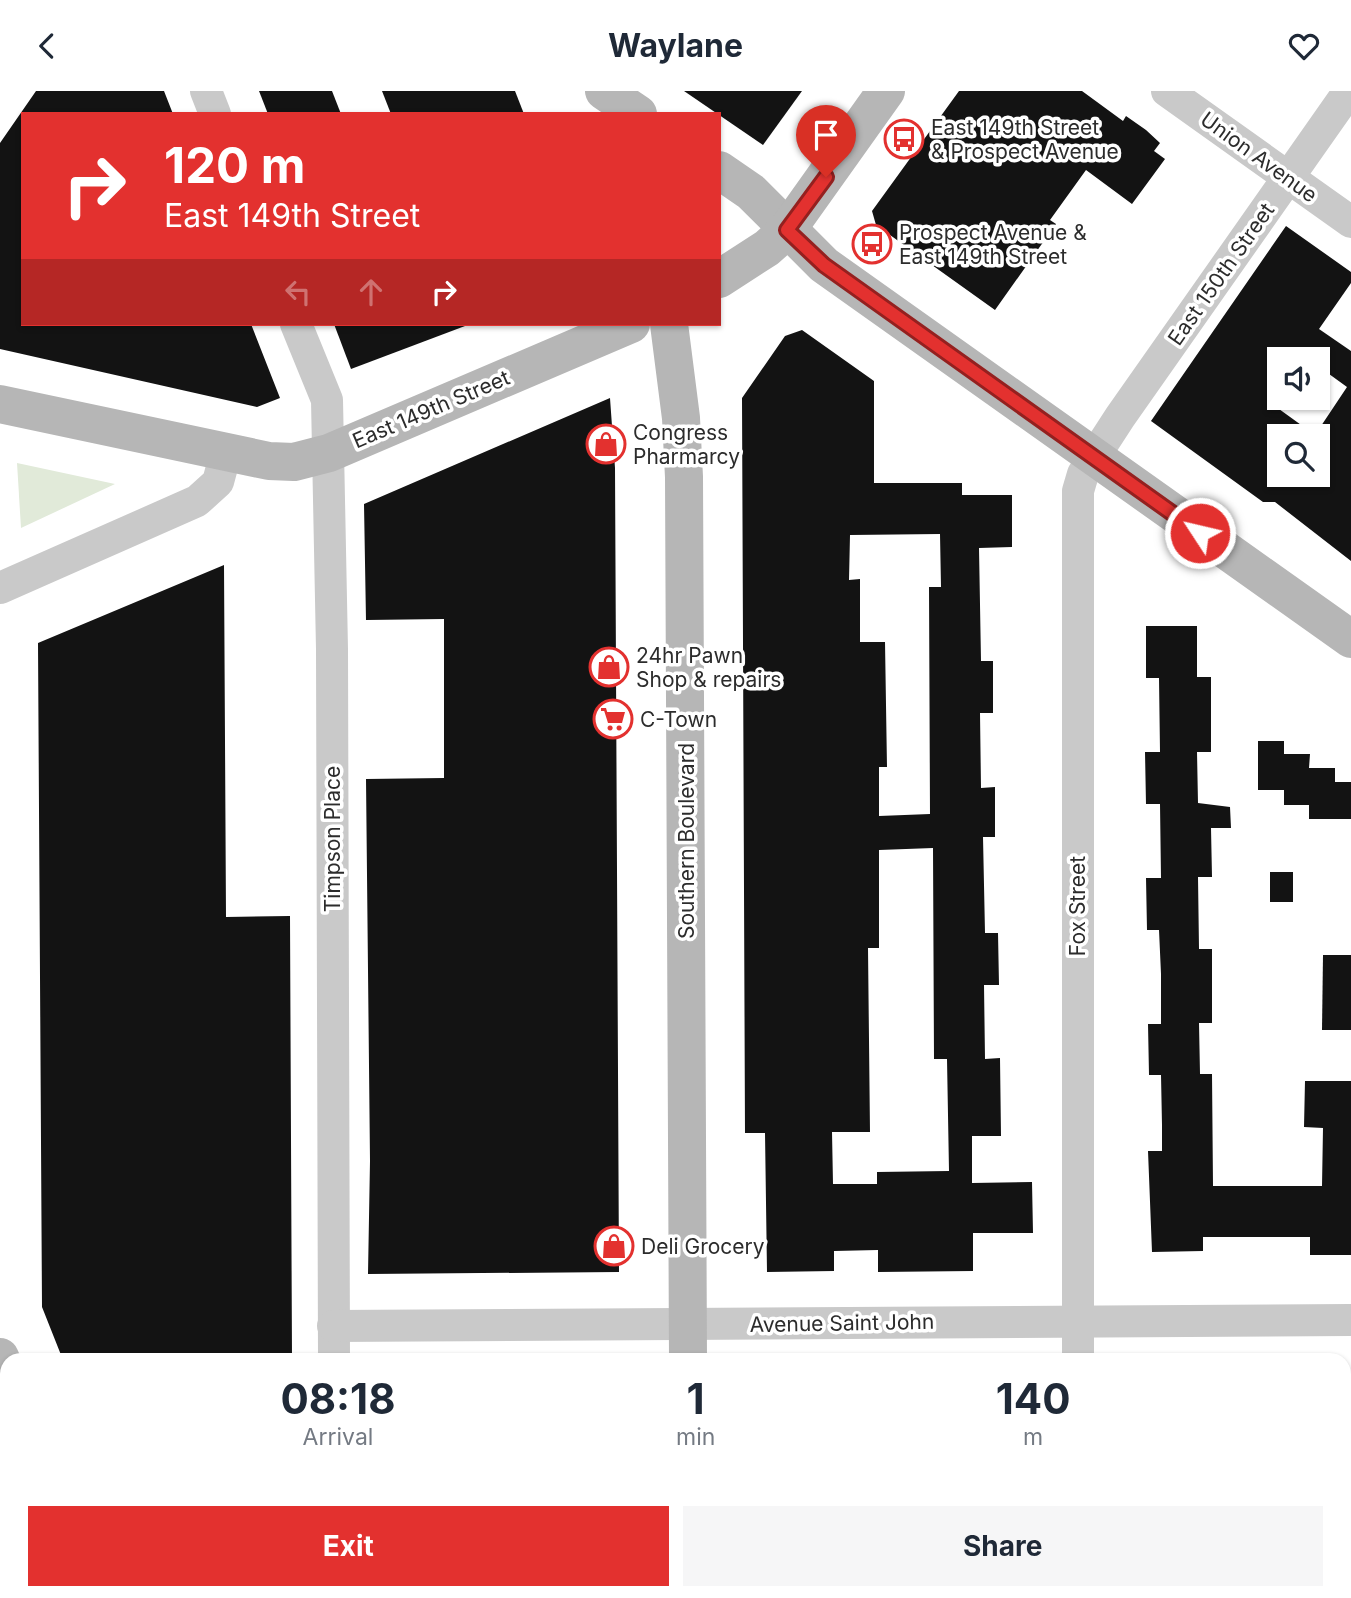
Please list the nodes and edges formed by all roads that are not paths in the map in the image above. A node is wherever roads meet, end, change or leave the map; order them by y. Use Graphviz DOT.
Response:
graph roads {
  1 [pos="206,91"];
  2 [pos="583,91"];
  3 [pos="604,91"];
  4 [pos="886,91"];
  5 [pos="1167,91"];
  6 [pos="1349,91"];
  7 [pos="214,112"];
  8 [pos="591,112"];
  9 [pos="635,112"];
  10 [pos="721,171"];
  11 [pos="1288,178"];
  12 [pos="1351,222"];
  13 [pos="787,230"];
  14 [pos="721,278"];
  15 [pos="297,326"];
  16 [pos="626,326"];
  17 [pos="668,326"];
  18 [pos="0,404"];
  19 [pos="226,452"];
  20 [pos="329,453"];
  21 [pos="1093,457"];
  22 [pos="0,588"];
  23 [pos="1351,639"];
  24 [pos="1351,1320"];
  25 [pos="1078,1321"];
  26 [pos="333,1326"];
  27 [pos="688,1342"];
  28 [pos="334,1353"];
  29 [pos="1078,1353"];
  1 -- 7 [label="street"];
  2 -- 8 [label="main road"];
  3 -- 9 [label="main road"];
  4 -- 13 [label="main road"];
  5 -- 11 [label="street, Union Avenue"];
  6 -- 11 [label="street, East 150th Street"];
  10 -- 13 [label="main road"];
  11 -- 12 [label="street, Union Avenue"];
  11 -- 21 [label="street, East 150th Street"];
  13 -- 14 [label="main road"];
  13 -- 21 [label="main road"];
  15 -- 20 [label="street, Timpson Place"];
  16 -- 20 [label="main road, East 149th Street"];
  17 -- 27 [label="main road, Southern Boulevard"];
  18 -- 19 [label="main road, East 149th Street"];
  19 -- 20 [label="main road, East 149th Street"];
  19 -- 22 [label="street"];
  20 -- 26 [label="street, Timpson Place"];
  21 -- 23 [label="main road"];
  21 -- 25 [label="street, Fox Street"];
  24 -- 25 [label="street, Avenue Saint John"];
  25 -- 27 [label="street, Avenue Saint John"];
  25 -- 29 [label="street, Fox Street"];
  26 -- 27 [label="street, Avenue Saint John"];
  26 -- 28 [label="street, Timpson Place"];
}
